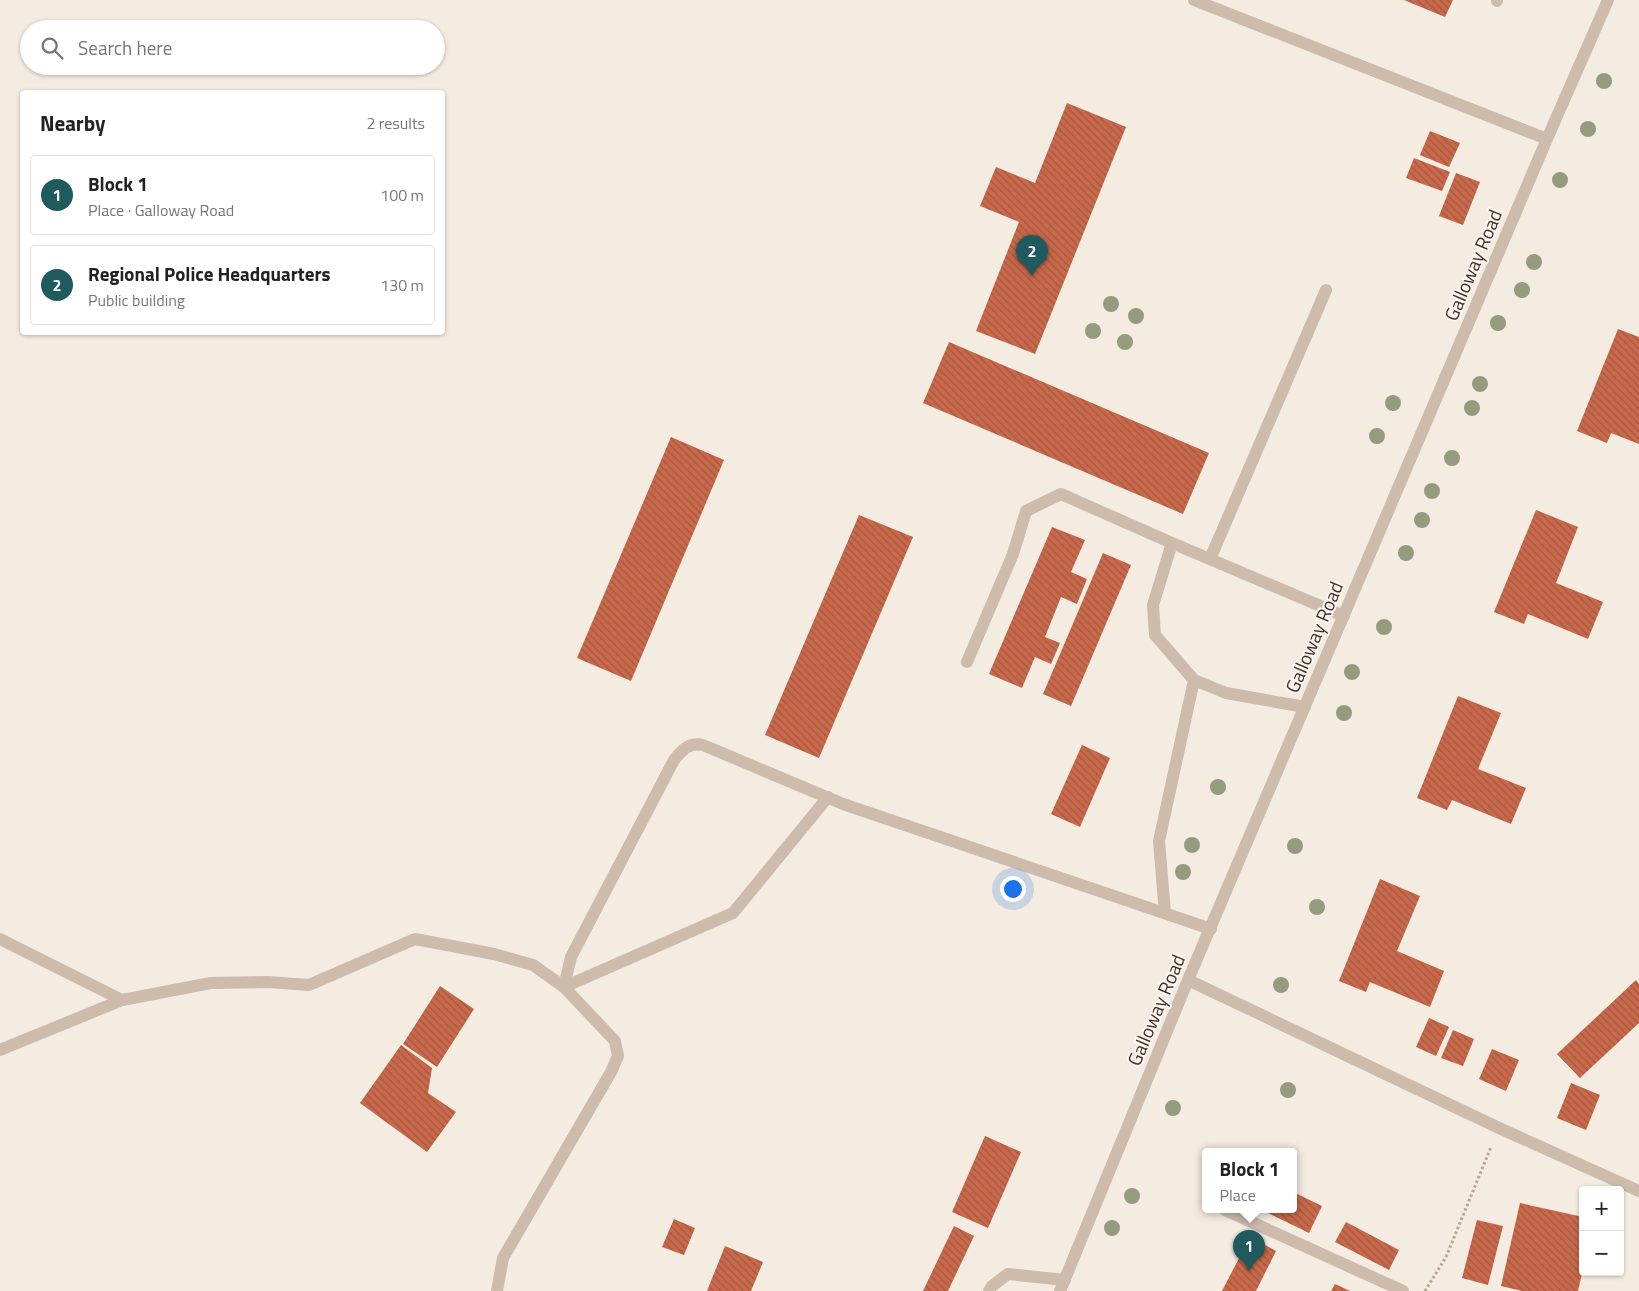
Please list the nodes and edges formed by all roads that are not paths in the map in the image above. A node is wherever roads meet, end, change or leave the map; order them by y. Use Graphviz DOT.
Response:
graph roads {
  1 [pos="1194,0"];
  2 [pos="1608,0"];
  3 [pos="1547,139"];
  4 [pos="1326,290"];
  5 [pos="1172,543"];
  6 [pos="1210,559"];
  7 [pos="1344,616"];
  8 [pos="967,662"];
  9 [pos="1194,680"];
  10 [pos="1305,707"];
  11 [pos="828,797"];
  12 [pos="1165,913"];
  13 [pos="1211,929"];
  14 [pos="0,939"];
  15 [pos="1188,980"];
  16 [pos="564,987"];
  17 [pos="122,1000"];
  18 [pos="0,1050"];
  19 [pos="1639,1191"];
  20 [pos="1232,1213"];
  21 [pos="1062,1285"];
  22 [pos="497,1291"];
  23 [pos="989,1291"];
  24 [pos="1403,1291"];
  1 -- 3 [label="street"];
  2 -- 3 [label="street, Galloway Road"];
  3 -- 7 [label="street, Galloway Road"];
  4 -- 6 [label="street"];
  5 -- 6 [label="street"];
  5 -- 8 [label="street"];
  5 -- 9 [label="street"];
  6 -- 7 [label="street"];
  7 -- 10 [label="street, Galloway Road"];
  9 -- 10 [label="street"];
  9 -- 12 [label="street"];
  10 -- 13 [label="street, Galloway Road"];
  11 -- 12 [label="street"];
  11 -- 16 [label="street"];
  11 -- 16 [label="street"];
  12 -- 13 [label="street"];
  13 -- 15 [label="street, Galloway Road"];
  14 -- 17 [label="street"];
  15 -- 19 [label="street"];
  15 -- 21 [label="street, Galloway Road"];
  16 -- 17 [label="street"];
  16 -- 22 [label="street"];
  17 -- 18 [label="street"];
  20 -- 24 [label="street"];
  21 -- 23 [label="street"];
}
